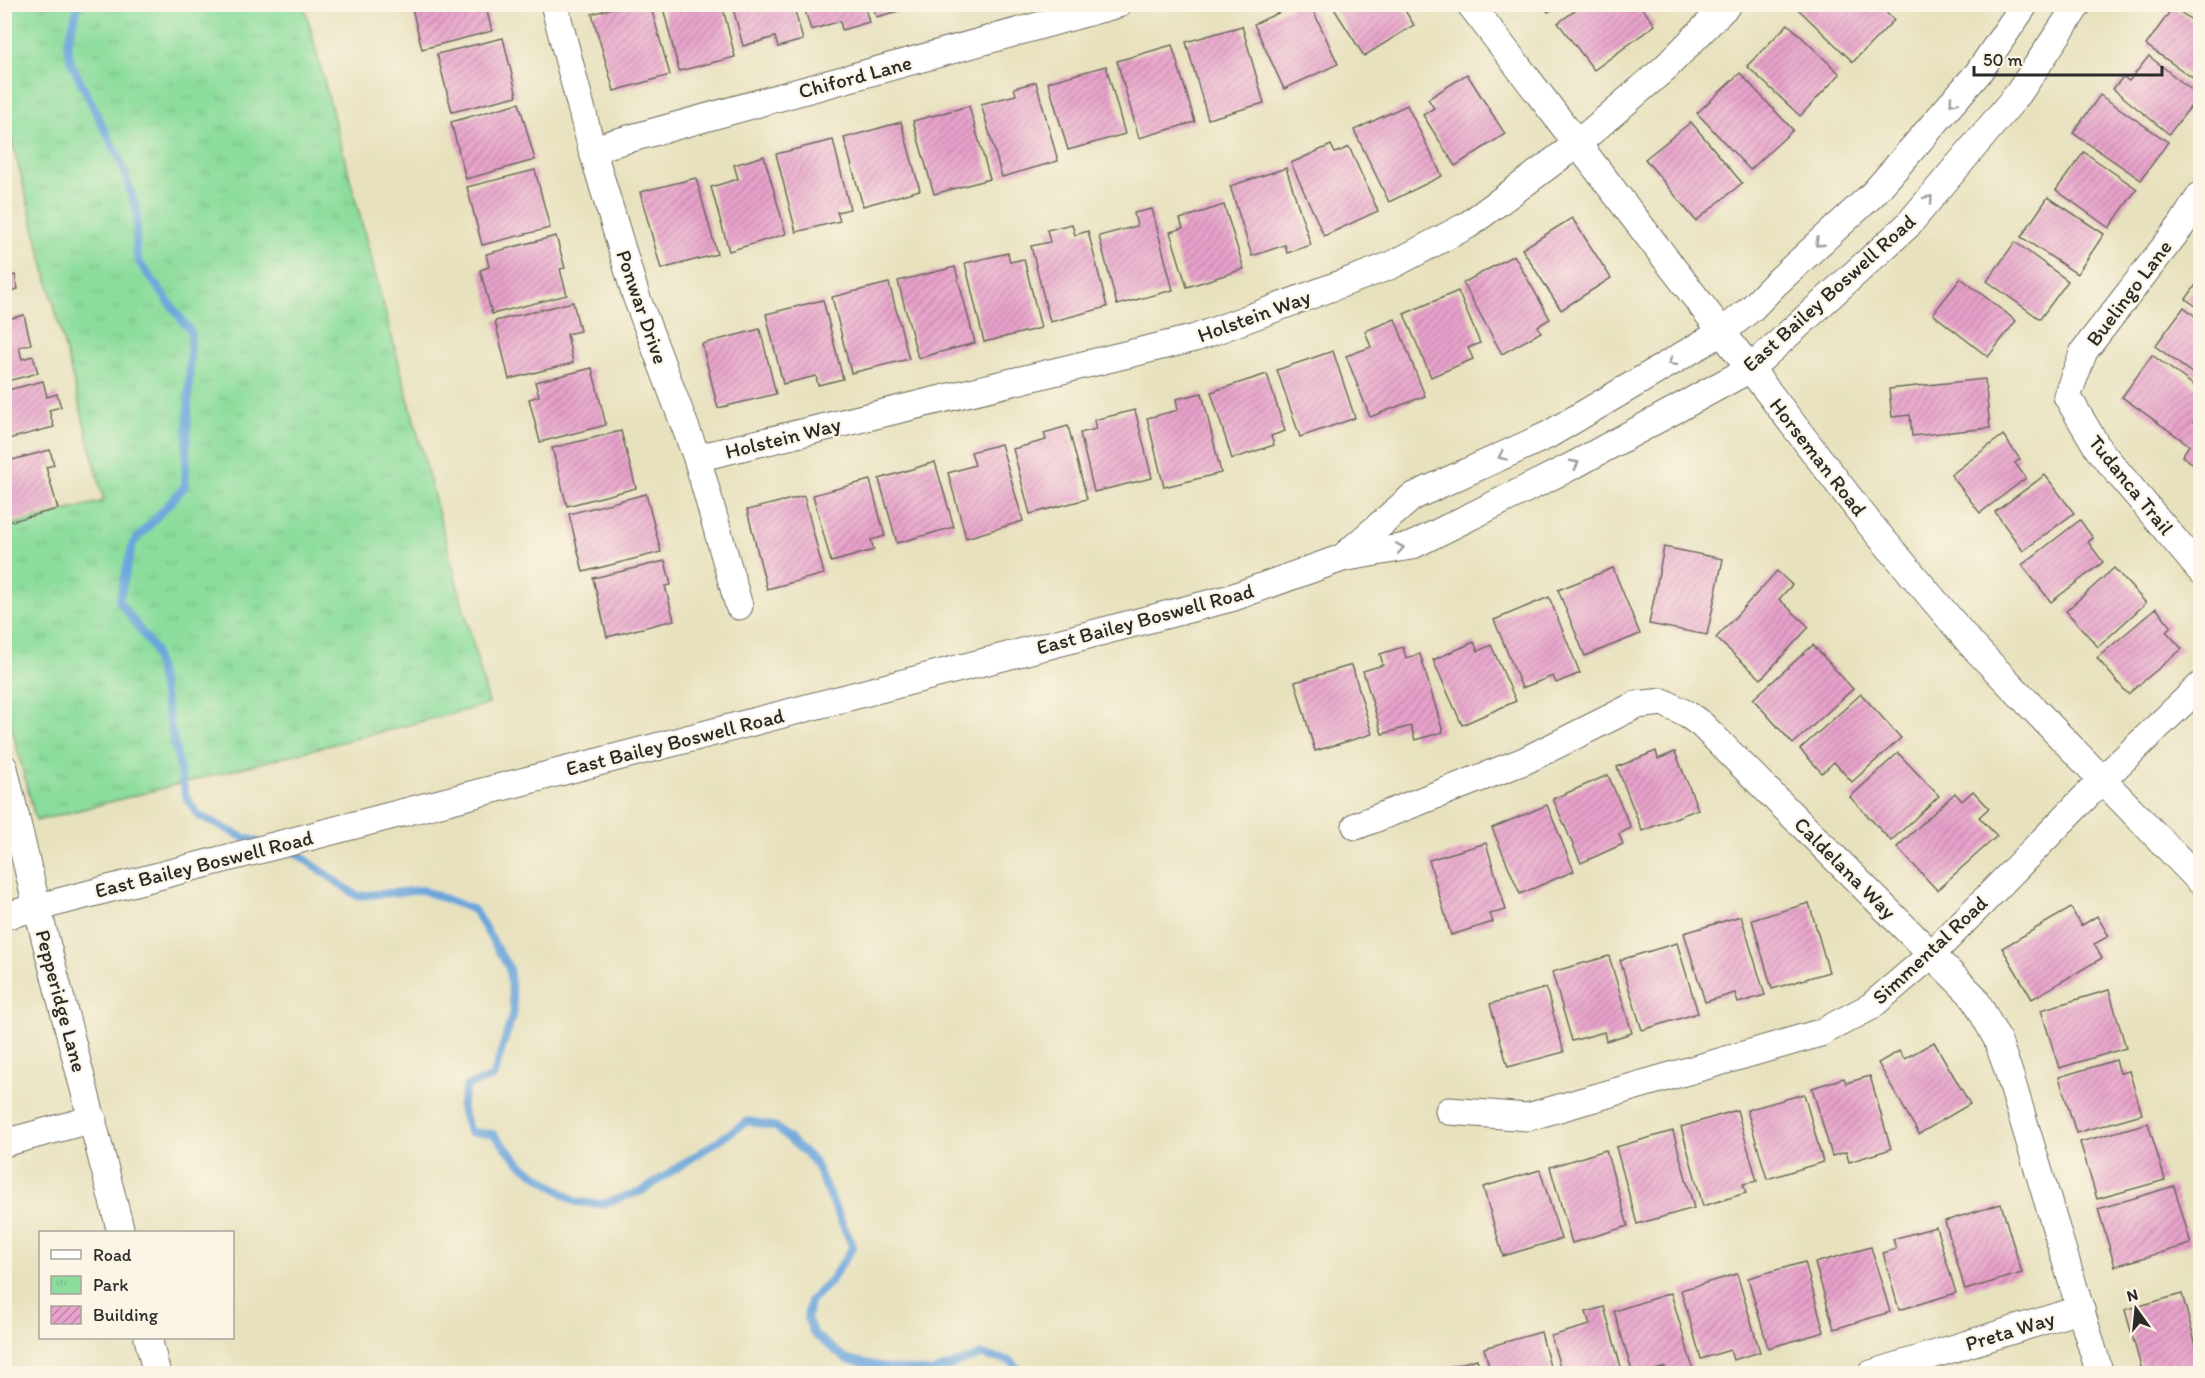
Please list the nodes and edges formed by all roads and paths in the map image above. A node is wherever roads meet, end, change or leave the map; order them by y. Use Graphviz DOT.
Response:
graph roads {
  1 [pos="554,4"];
  2 [pos="1118,4"];
  3 [pos="1470,4"];
  4 [pos="1728,4"];
  5 [pos="2025,4"];
  6 [pos="2078,4"];
  7 [pos="1577,144"];
  8 [pos="592,149"];
  9 [pos="2200,196"];
  10 [pos="1722,332"];
  11 [pos="1750,369"];
  12 [pos="2067,396"];
  13 [pos="697,458"];
  14 [pos="1342,558"];
  15 [pos="2200,570"];
  16 [pos="740,606"];
  17 [pos="2200,686"];
  18 [pos="4,768"];
  19 [pos="2102,780"];
  20 [pos="1356,826"];
  21 [pos="2200,881"];
  22 [pos="37,907"];
  23 [pos="4,916"];
  24 [pos="1931,954"];
  25 [pos="1449,1111"];
  26 [pos="93,1119"];
  27 [pos="4,1143"];
  28 [pos="121,1231"];
  29 [pos="2081,1310"];
  30 [pos="148,1339"];
  31 [pos="157,1374"];
  32 [pos="1870,1374"];
  33 [pos="2100,1374"];
  1 -- 8 [label="street, Ponwar Drive"];
  2 -- 8 [label="street, Chiford Lane"];
  3 -- 7 [label="street, Horseman Road"];
  4 -- 7 [label="street, Holstein Way"];
  5 -- 10 [label="street, East Bailey Boswell Road, one-way"];
  11 -- 6 [label="street, East Bailey Boswell Road, one-way"];
  7 -- 10 [label="street, Horseman Road"];
  7 -- 13 [label="street, Holstein Way"];
  8 -- 13 [label="street, Ponwar Drive"];
  9 -- 12 [label="street, Buelingo Lane"];
  10 -- 11 [label="street, Horseman Road"];
  10 -- 14 [label="street, East Bailey Boswell Road, one-way"];
  14 -- 11 [label="street, East Bailey Boswell Road, one-way"];
  11 -- 19 [label="street, Horseman Road"];
  12 -- 15 [label="street, Tudanca Trail"];
  13 -- 16 [label="street, Ponwar Drive"];
  14 -- 22 [label="street, East Bailey Boswell Road"];
  17 -- 19 [label="street, Simmental Road"];
  18 -- 22 [label="street, Pepperidge Lane"];
  19 -- 21 [label="street, Horseman Road"];
  19 -- 24 [label="street, Simmental Road"];
  20 -- 24 [label="street, Caldelana Way"];
  22 -- 23 [label="street, East Bailey Boswell Road"];
  22 -- 26 [label="street, Pepperidge Lane"];
  24 -- 25 [label="street, Simmental Road"];
  24 -- 29 [label="street, Caldelana Way"];
  26 -- 27 [label="street"];
  26 -- 28 [label="street, Pepperidge Lane"];
  29 -- 32 [label="street, Preta Way"];
  29 -- 33 [label="street, Caldelana Way"];
  30 -- 31 [label="street"];
}
